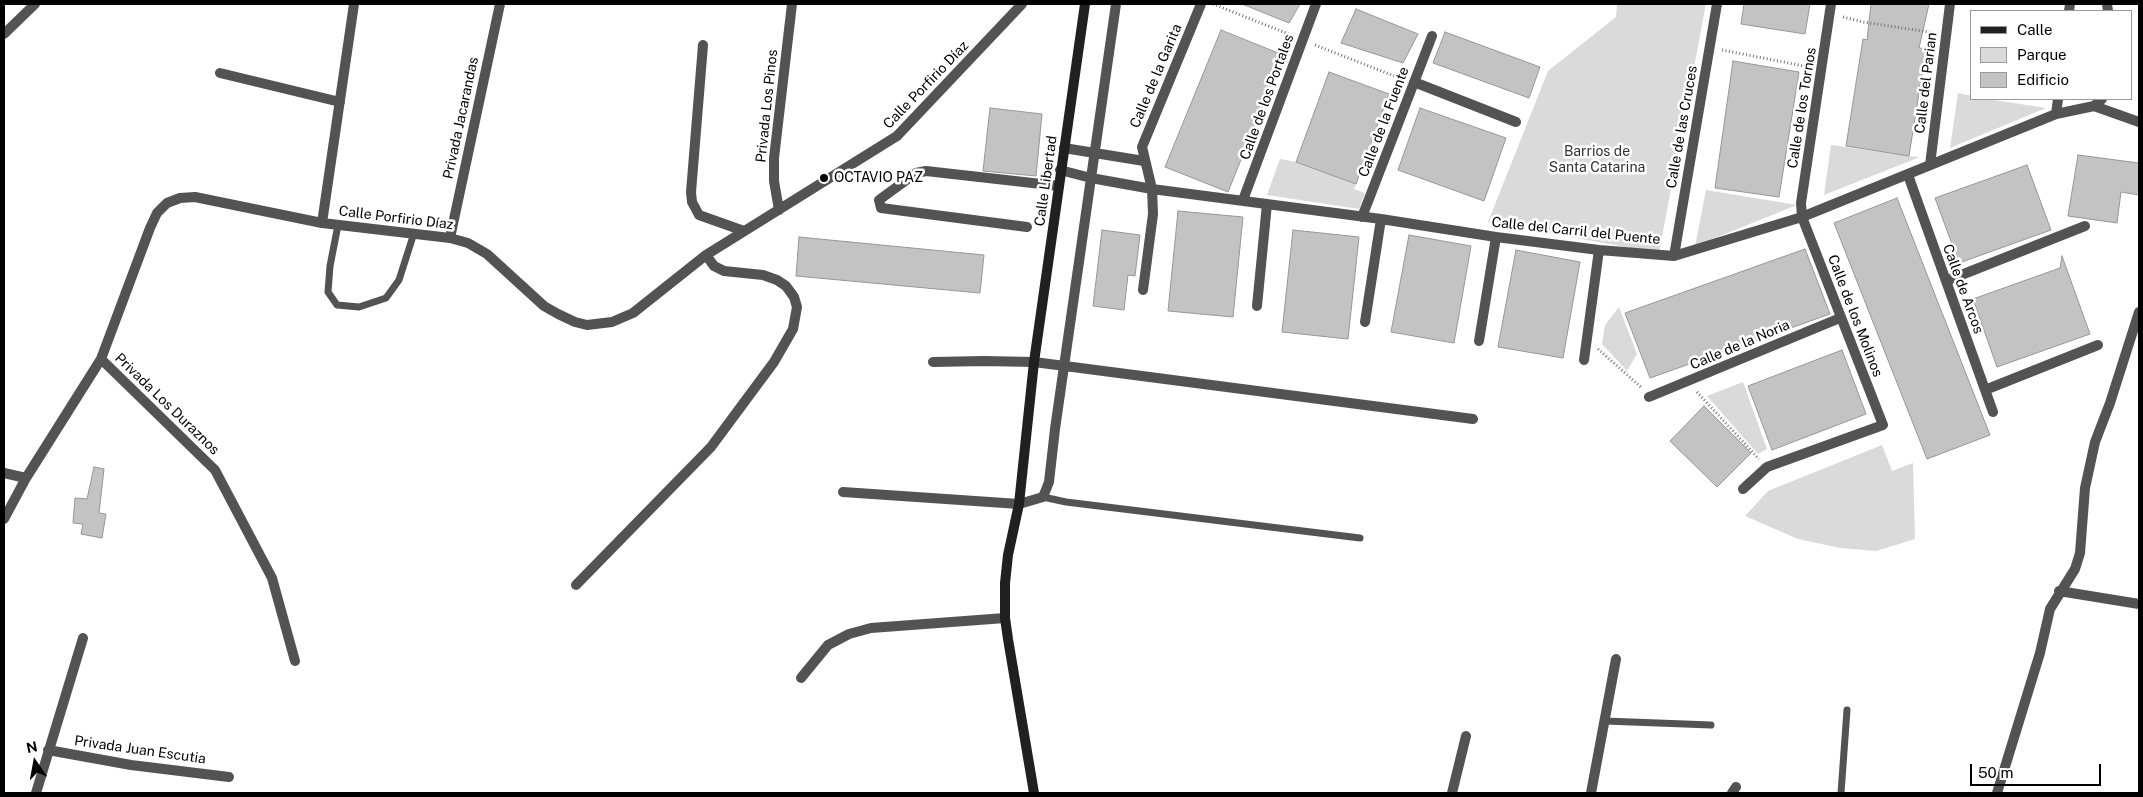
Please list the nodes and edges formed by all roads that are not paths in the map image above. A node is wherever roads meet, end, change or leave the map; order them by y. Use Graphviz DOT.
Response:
graph roads {
  1 [pos="36,4"];
  2 [pos="354,4"];
  3 [pos="500,4"];
  4 [pos="792,4"];
  5 [pos="1022,4"];
  6 [pos="1085,4"];
  7 [pos="1116,4"];
  8 [pos="1201,4"];
  9 [pos="1316,4"];
  10 [pos="1717,4"];
  11 [pos="1950,4"];
  12 [pos="1831,9"];
  13 [pos="4,34"];
  14 [pos="1432,36"];
  15 [pos="703,45"];
  16 [pos="220,73"];
  17 [pos="1414,82"];
  18 [pos="2058,100"];
  19 [pos="2101,100"];
  20 [pos="340,102"];
  21 [pos="2094,106"];
  22 [pos="2056,114"];
  23 [pos="1516,122"];
  24 [pos="2139,122"];
  25 [pos="1064,148"];
  26 [pos="1094,153"];
  27 [pos="1144,161"];
  28 [pos="1930,165"];
  29 [pos="1060,170"];
  30 [pos="1908,175"];
  31 [pos="1091,178"];
  32 [pos="1058,186"];
  33 [pos="1152,189"];
  34 [pos="1243,200"];
  35 [pos="1267,204"];
  36 [pos="779,210"];
  37 [pos="1802,216"];
  38 [pos="1362,218"];
  39 [pos="1381,219"];
  40 [pos="322,223"];
  41 [pos="338,225"];
  42 [pos="1027,226"];
  43 [pos="2085,226"];
  44 [pos="744,231"];
  45 [pos="414,233"];
  46 [pos="1496,237"];
  47 [pos="450,238"];
  48 [pos="1599,250"];
  49 [pos="706,255"];
  50 [pos="1674,256"];
  51 [pos="1946,281"];
  52 [pos="1143,290"];
  53 [pos="1257,306"];
  54 [pos="2139,312"];
  55 [pos="1840,318"];
  56 [pos="1365,322"];
  57 [pos="1479,341"];
  58 [pos="2098,345"];
  59 [pos="101,359"];
  60 [pos="1584,360"];
  61 [pos="933,362"];
  62 [pos="1034,362"];
  63 [pos="1064,366"];
  64 [pos="1985,390"];
  65 [pos="1649,397"];
  66 [pos="1993,412"];
  67 [pos="1473,419"];
  68 [pos="4,473"];
  69 [pos="26,478"];
  70 [pos="1743,489"];
  71 [pos="844,492"];
  72 [pos="1042,497"];
  73 [pos="1019,504"];
  74 [pos="4,519"];
  75 [pos="1360,538"];
  76 [pos="576,585"];
  77 [pos="2059,592"];
  78 [pos="2139,604"];
  79 [pos="1006,618"];
  80 [pos="83,638"];
  81 [pos="1616,659"];
  82 [pos="295,661"];
  83 [pos="801,678"];
  84 [pos="1847,710"];
  85 [pos="1604,721"];
  86 [pos="1711,725"];
  87 [pos="1466,736"];
  88 [pos="48,750"];
  89 [pos="229,777"];
  90 [pos="36,793"];
  91 [pos="1034,793"];
  92 [pos="1452,793"];
  93 [pos="1591,793"];
  94 [pos="1841,793"];
  95 [pos="1997,793"];
  1 -- 13 [label="street"];
  2 -- 20 [label="street"];
  3 -- 47 [label="street, Privada Jacarandas"];
  4 -- 36 [label="street, Privada Los Pinos"];
  5 -- 36 [label="street, Calle Porfirio Díaz"];
  6 -- 25 [label="main road, Calle Libertad"];
  7 -- 26 [label="street"];
  8 -- 27 [label="street, Calle de la Garita"];
  9 -- 34 [label="street, Calle de los Portales"];
  10 -- 50 [label="street, Calle de las Cruces"];
  11 -- 28 [label="street, Calle del Parian"];
  12 -- 37 [label="street, Calle de los Tornos"];
  14 -- 17 [label="street, Calle de la Fuente"];
  15 -- 44 [label="street"];
  16 -- 20 [label="street"];
  17 -- 23 [label="street"];
  17 -- 38 [label="street, Calle de la Fuente"];
  18 -- 22 [label="street"];
  19 -- 21 [label="street"];
  20 -- 40 [label="street"];
  21 -- 22 [label="street, Calle del Carril del Puente"];
  21 -- 24 [label="street"];
  22 -- 28 [label="street, Calle del Carril del Puente"];
  25 -- 26 [label="street"];
  25 -- 29 [label="main road, Calle Libertad"];
  26 -- 27 [label="street"];
  26 -- 31 [label="street"];
  27 -- 33 [label="street"];
  28 -- 30 [label="street, Calle del Carril del Puente"];
  29 -- 31 [label="street, Calle del Carril del Puente"];
  29 -- 32 [label="main road, Calle Libertad"];
  30 -- 37 [label="street, Calle del Carril del Puente"];
  30 -- 51 [label="street, Calle de Arcos"];
  31 -- 33 [label="street, Calle del Carril del Puente"];
  31 -- 63 [label="street"];
  32 -- 42 [label="street"];
  32 -- 62 [label="main road, Calle Libertad"];
  33 -- 34 [label="street, Calle del Carril del Puente"];
  33 -- 52 [label="street"];
  34 -- 35 [label="street, Calle del Carril del Puente"];
  35 -- 38 [label="street, Calle del Carril del Puente"];
  35 -- 53 [label="street"];
  36 -- 44 [label="street, Calle Porfirio Díaz"];
  37 -- 50 [label="street, Calle del Carril del Puente"];
  37 -- 55 [label="street, Calle de los Molinos"];
  38 -- 39 [label="street, Calle del Carril del Puente"];
  39 -- 46 [label="street, Calle del Carril del Puente"];
  39 -- 56 [label="street"];
  40 -- 41 [label="street, Calle Porfirio Díaz"];
  40 -- 59 [label="street, Calle Porfirio Díaz"];
  41 -- 45 [label="street, Calle Porfirio Díaz"];
  41 -- 45 [label="lane"];
  43 -- 51 [label="street"];
  44 -- 49 [label="street, Calle Porfirio Díaz"];
  45 -- 47 [label="street, Calle Porfirio Díaz"];
  46 -- 48 [label="street, Calle del Carril del Puente"];
  46 -- 57 [label="street"];
  47 -- 49 [label="street, Calle Porfirio Díaz"];
  48 -- 50 [label="street, Calle del Carril del Puente"];
  48 -- 60 [label="street"];
  49 -- 76 [label="street"];
  51 -- 64 [label="street, Calle de Arcos"];
  54 -- 77 [label="street"];
  55 -- 65 [label="street, Calle de la Noria"];
  55 -- 70 [label="street, Calle de los Molinos"];
  58 -- 64 [label="street"];
  59 -- 69 [label="street, Calle Porfirio Díaz"];
  59 -- 82 [label="street, Privada Los Duraznos"];
  61 -- 62 [label="street"];
  62 -- 63 [label="street"];
  62 -- 73 [label="main road, Calle Libertad"];
  63 -- 67 [label="street"];
  63 -- 72 [label="street"];
  64 -- 66 [label="street, Calle de Arcos"];
  68 -- 69 [label="street"];
  69 -- 74 [label="street, Calle Porfirio Díaz"];
  71 -- 73 [label="street"];
  72 -- 73 [label="street"];
  72 -- 75 [label="lane"];
  73 -- 79 [label="main road, Calle Libertad"];
  77 -- 78 [label="street"];
  77 -- 95 [label="street"];
  79 -- 83 [label="street"];
  79 -- 91 [label="main road, Calle Libertad"];
  80 -- 88 [label="street"];
  81 -- 85 [label="street"];
  84 -- 94 [label="lane"];
  85 -- 86 [label="lane"];
  85 -- 93 [label="street"];
  87 -- 92 [label="street"];
  88 -- 89 [label="street, Privada Juan Escutia"];
  88 -- 90 [label="street"];
}
